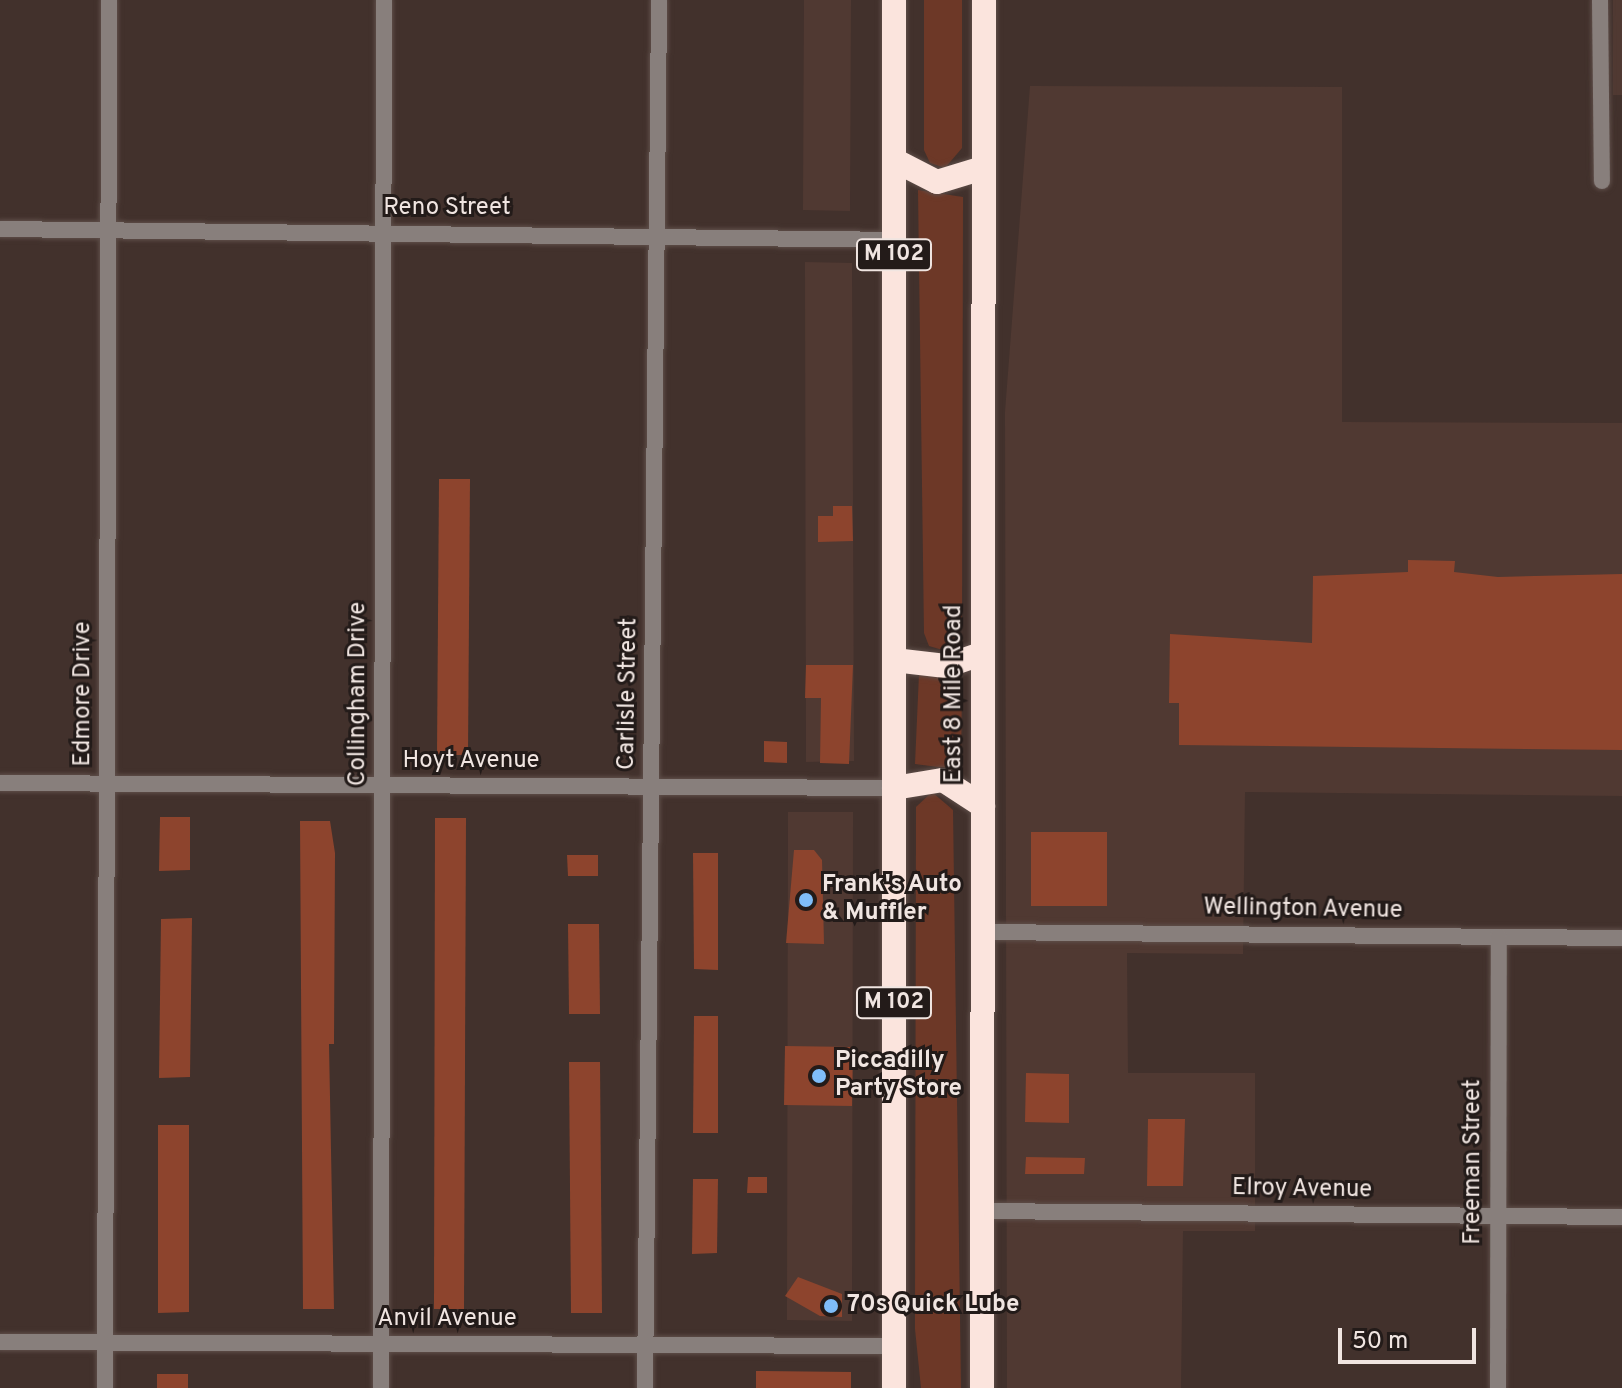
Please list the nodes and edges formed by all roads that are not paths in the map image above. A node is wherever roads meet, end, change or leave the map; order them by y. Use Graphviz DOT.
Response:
graph roads {
  1 [pos="109,0"];
  2 [pos="384,0"];
  3 [pos="659,0"];
  4 [pos="894,0"];
  5 [pos="984,0"];
  6 [pos="1600,0"];
  7 [pos="894,160"];
  8 [pos="983,168"];
  9 [pos="1602,181"];
  10 [pos="0,229"];
  11 [pos="109,230"];
  12 [pos="384,233"];
  13 [pos="659,234"];
  14 [pos="894,240"];
  15 [pos="983,653"];
  16 [pos="894,660"];
  17 [pos="0,783"];
  18 [pos="107,784"];
  19 [pos="383,785"];
  20 [pos="651,786"];
  21 [pos="894,788"];
  22 [pos="983,806"];
  23 [pos="983,932"];
  24 [pos="1499,937"];
  25 [pos="1622,938"];
  26 [pos="982,1211"];
  27 [pos="1498,1216"];
  28 [pos="1622,1217"];
  29 [pos="0,1342"];
  30 [pos="105,1342"];
  31 [pos="381,1344"];
  32 [pos="645,1345"];
  33 [pos="894,1346"];
  34 [pos="105,1388"];
  35 [pos="381,1388"];
  36 [pos="645,1388"];
  37 [pos="894,1388"];
  38 [pos="982,1388"];
  39 [pos="1498,1388"];
  1 -- 11 [label="street, Edmore Drive"];
  2 -- 12 [label="street, Collingham Drive"];
  3 -- 13 [label="street, Carlisle Street"];
  4 -- 7 [label="highway, M 102"];
  5 -- 8 [label="highway, East 8 Mile Road"];
  6 -- 9 [label="street"];
  7 -- 8 [label="highway"];
  7 -- 14 [label="highway, M 102"];
  8 -- 15 [label="highway, East 8 Mile Road"];
  10 -- 11 [label="street, Reno Street"];
  11 -- 12 [label="street, Reno Street"];
  11 -- 18 [label="street, Edmore Drive"];
  12 -- 13 [label="street, Reno Street"];
  12 -- 19 [label="street, Collingham Drive"];
  13 -- 14 [label="street, Reno Street"];
  13 -- 20 [label="street, Carlisle Street"];
  14 -- 16 [label="highway, M 102"];
  15 -- 16 [label="highway"];
  15 -- 22 [label="highway, East 8 Mile Road"];
  16 -- 21 [label="highway, M 102"];
  17 -- 18 [label="street, Hoyt Avenue"];
  18 -- 19 [label="street, Hoyt Avenue"];
  18 -- 30 [label="street, Edmore Drive"];
  19 -- 20 [label="street, Hoyt Avenue"];
  19 -- 31 [label="street, Collingham Drive"];
  20 -- 21 [label="street, Hoyt Avenue"];
  20 -- 32 [label="street, Carlisle Street"];
  21 -- 22 [label="highway"];
  21 -- 33 [label="highway, M 102"];
  22 -- 23 [label="highway, East 8 Mile Road"];
  23 -- 24 [label="street, Wellington Avenue"];
  23 -- 26 [label="highway, East 8 Mile Road"];
  24 -- 25 [label="street, Wellington Avenue"];
  24 -- 27 [label="street, Freeman Street"];
  26 -- 27 [label="street, Elroy Avenue"];
  26 -- 38 [label="highway, East 8 Mile Road"];
  27 -- 28 [label="street, Elroy Avenue"];
  27 -- 39 [label="street, Freeman Street"];
  29 -- 30 [label="street, Anvil Avenue"];
  30 -- 31 [label="street, Anvil Avenue"];
  30 -- 34 [label="street, Edmore Drive"];
  31 -- 32 [label="street, Anvil Avenue"];
  31 -- 35 [label="street, Collingham Drive"];
  32 -- 33 [label="street, Anvil Avenue"];
  32 -- 36 [label="street, Carlisle Street"];
  33 -- 37 [label="highway, M 102"];
}
